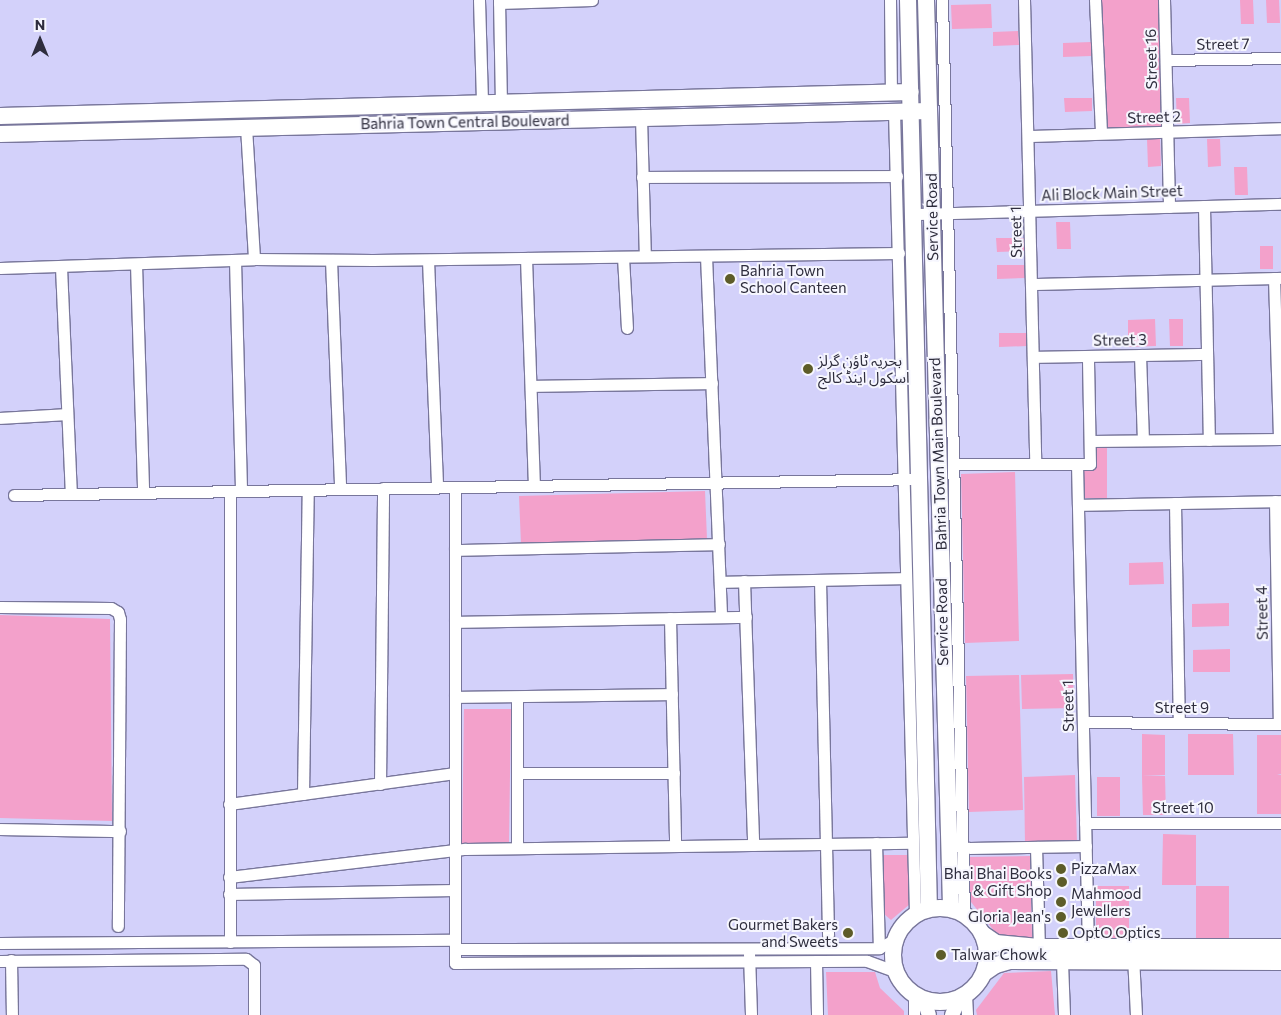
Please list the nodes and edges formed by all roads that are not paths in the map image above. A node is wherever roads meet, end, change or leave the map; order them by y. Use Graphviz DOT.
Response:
graph roads {
  1 [pos="479,0"];
  2 [pos="587,0"];
  3 [pos="592,0"];
  4 [pos="890,0"];
  5 [pos="908,0"];
  6 [pos="926,0"];
  7 [pos="942,0"];
  8 [pos="1024,0"];
  9 [pos="1095,0"];
  10 [pos="1164,0"];
  11 [pos="499,2"];
  12 [pos="1281,58"];
  13 [pos="1166,60"];
  14 [pos="911,92"];
  15 [pos="891,93"];
  16 [pos="836,94"];
  17 [pos="482,102"];
  18 [pos="501,102"];
  19 [pos="894,110"];
  20 [pos="912,111"];
  21 [pos="929,111"];
  22 [pos="0,116"];
  23 [pos="640,117"];
  24 [pos="246,128"];
  25 [pos="1281,128"];
  26 [pos="930,129"];
  27 [pos="1167,132"];
  28 [pos="0,134"];
  29 [pos="1101,134"];
  30 [pos="1028,136"];
  31 [pos="897,176"];
  32 [pos="642,177"];
  33 [pos="1281,204"];
  34 [pos="1204,206"];
  35 [pos="1169,207"];
  36 [pos="1030,210"];
  37 [pos="939,213"];
  38 [pos="914,214"];
  39 [pos="899,253"];
  40 [pos="645,256"];
  41 [pos="706,256"];
  42 [pos="622,257"];
  43 [pos="526,258"];
  44 [pos="254,259"];
  45 [pos="235,260"];
  46 [pos="331,260"];
  47 [pos="428,260"];
  48 [pos="136,264"];
  49 [pos="61,267"];
  50 [pos="0,268"];
  51 [pos="1278,278"];
  52 [pos="1206,280"];
  53 [pos="1032,284"];
  54 [pos="627,328"];
  55 [pos="1278,328"];
  56 [pos="1207,354"];
  57 [pos="1140,355"];
  58 [pos="1088,356"];
  59 [pos="1033,357"];
  60 [pos="712,383"];
  61 [pos="531,386"];
  62 [pos="67,414"];
  63 [pos="0,418"];
  64 [pos="1280,439"];
  65 [pos="1144,440"];
  66 [pos="1209,440"];
  67 [pos="1091,441"];
  68 [pos="1035,464"];
  69 [pos="1077,464"];
  70 [pos="949,469"];
  71 [pos="903,479"];
  72 [pos="920,479"];
  73 [pos="716,481"];
  74 [pos="534,486"];
  75 [pos="437,487"];
  76 [pos="455,487"];
  77 [pos="383,488"];
  78 [pos="340,489"];
  79 [pos="308,490"];
  80 [pos="235,491"];
  81 [pos="143,493"];
  82 [pos="71,494"];
  83 [pos="14,495"];
  84 [pos="1278,501"];
  85 [pos="1175,503"];
  86 [pos="1078,505"];
  87 [pos="719,544"];
  88 [pos="455,550"];
  89 [pos="905,578"];
  90 [pos="820,580"];
  91 [pos="744,581"];
  92 [pos="720,582"];
  93 [pos="1279,596"];
  94 [pos="0,607"];
  95 [pos="721,617"];
  96 [pos="746,617"];
  97 [pos="670,618"];
  98 [pos="455,622"];
  99 [pos="672,694"];
  100 [pos="517,696"];
  101 [pos="455,698"];
  102 [pos="1083,722"];
  103 [pos="1179,723"];
  104 [pos="1280,724"];
  105 [pos="455,773"];
  106 [pos="517,773"];
  107 [pos="674,773"];
  108 [pos="380,784"];
  109 [pos="303,794"];
  110 [pos="230,804"];
  111 [pos="1085,823"];
  112 [pos="1281,824"];
  113 [pos="0,829"];
  114 [pos="120,831"];
  115 [pos="876,843"];
  116 [pos="912,843"];
  117 [pos="828,844"];
  118 [pos="753,845"];
  119 [pos="675,846"];
  120 [pos="1086,846"];
  121 [pos="1036,847"];
  122 [pos="517,848"];
  123 [pos="962,848"];
  124 [pos="455,850"];
  125 [pos="229,877"];
  126 [pos="455,890"];
  127 [pos="229,894"];
  128 [pos="957,911"];
  129 [pos="922,912"];
  130 [pos="118,926"];
  131 [pos="983,934"];
  132 [pos="828,935"];
  133 [pos="895,939"];
  134 [pos="230,942"];
  135 [pos="0,943"];
  136 [pos="455,945"];
  137 [pos="1038,947"];
  138 [pos="1088,947"];
  139 [pos="1281,947"];
  140 [pos="879,948"];
  141 [pos="749,949"];
  142 [pos="1133,954"];
  143 [pos="6,960"];
  144 [pos="816,961"];
  145 [pos="750,962"];
  146 [pos="1062,962"];
  147 [pos="1281,962"];
  148 [pos="895,971"];
  149 [pos="984,973"];
  150 [pos="963,997"];
  151 [pos="922,1003"];
  152 [pos="12,1015"];
  153 [pos="254,1015"];
  154 [pos="751,1015"];
  155 [pos="818,1015"];
  156 [pos="914,1015"];
  157 [pos="952,1015"];
  158 [pos="967,1015"];
  159 [pos="1064,1015"];
  160 [pos="1136,1015"];
  1 -- 17 [label="street"];
  2 -- 3 [label="street"];
  2 -- 11 [label="street"];
  4 -- 15 [label="street"];
  5 -- 14 [label="main road, Bahria Town Main Boulevard"];
  6 -- 21 [label="main road, Bahria Town Main Boulevard"];
  7 -- 37 [label="street, Service Road"];
  8 -- 30 [label="street, Street 1"];
  9 -- 29 [label="street"];
  10 -- 13 [label="street, Street 16"];
  11 -- 18 [label="street"];
  12 -- 13 [label="street, Street 7"];
  13 -- 27 [label="street, Street 16"];
  14 -- 15 [label="main road, Bahria Town Central Boulevard"];
  14 -- 20 [label="main road, Bahria Town Main Boulevard"];
  15 -- 16 [label="main road, Bahria Town Central Boulevard"];
  16 -- 18 [label="main road, Bahria Town Central Boulevard"];
  16 -- 20 [label="main road"];
  17 -- 18 [label="main road, Bahria Town Central Boulevard"];
  17 -- 22 [label="main road, Bahria Town Central Boulevard"];
  19 -- 20 [label="main road, Bahria Town Central Boulevard"];
  19 -- 23 [label="main road, Bahria Town Central Boulevard"];
  19 -- 31 [label="street"];
  20 -- 21 [label="main road, Bahria Town Central Boulevard"];
  20 -- 26 [label="main road"];
  20 -- 38 [label="main road, Bahria Town Main Boulevard"];
  21 -- 26 [label="main road, Bahria Town Main Boulevard"];
  23 -- 24 [label="main road, Bahria Town Central Boulevard"];
  23 -- 32 [label="street"];
  24 -- 28 [label="main road, Bahria Town Central Boulevard"];
  24 -- 44 [label="street"];
  25 -- 27 [label="street, Street 2"];
  26 -- 37 [label="main road, Bahria Town Main Boulevard"];
  27 -- 29 [label="street, Street 2"];
  27 -- 35 [label="street, Street 16"];
  29 -- 30 [label="street, Street 2"];
  30 -- 36 [label="street, Street 1"];
  31 -- 32 [label="street"];
  31 -- 39 [label="street"];
  32 -- 40 [label="street"];
  33 -- 34 [label="street, Ali Block Main Street"];
  34 -- 35 [label="street, Ali Block Main Street"];
  34 -- 52 [label="street"];
  35 -- 36 [label="street, Ali Block Main Street"];
  36 -- 37 [label="street, Ali Block Main Street"];
  36 -- 53 [label="street, Street 1"];
  37 -- 38 [label="street, Ali Block Main Street"];
  37 -- 70 [label="main road, Bahria Town Main Boulevard"];
  38 -- 72 [label="main road, Bahria Town Main Boulevard"];
  39 -- 41 [label="street"];
  39 -- 71 [label="street"];
  40 -- 41 [label="street"];
  40 -- 42 [label="street"];
  41 -- 60 [label="street"];
  42 -- 43 [label="street"];
  42 -- 54 [label="street"];
  43 -- 47 [label="street"];
  43 -- 61 [label="street"];
  44 -- 45 [label="street"];
  44 -- 46 [label="street"];
  45 -- 48 [label="street"];
  45 -- 80 [label="street"];
  46 -- 47 [label="street"];
  46 -- 78 [label="street"];
  47 -- 75 [label="street"];
  48 -- 49 [label="street"];
  48 -- 81 [label="street"];
  49 -- 50 [label="street"];
  49 -- 62 [label="street"];
  51 -- 52 [label="street"];
  51 -- 55 [label="street"];
  52 -- 53 [label="street"];
  52 -- 56 [label="street"];
  53 -- 59 [label="street, Street 1"];
  55 -- 64 [label="street"];
  56 -- 57 [label="street, Street 3"];
  56 -- 66 [label="street"];
  57 -- 58 [label="street, Street 3"];
  57 -- 65 [label="street"];
  58 -- 59 [label="street, Street 3"];
  58 -- 67 [label="street"];
  59 -- 68 [label="street, Street 1"];
  60 -- 61 [label="street"];
  60 -- 73 [label="street"];
  61 -- 74 [label="street"];
  62 -- 63 [label="street"];
  62 -- 82 [label="street"];
  64 -- 66 [label="street"];
  65 -- 66 [label="street"];
  65 -- 67 [label="street"];
  67 -- 69 [label="street"];
  68 -- 69 [label="street"];
  68 -- 70 [label="street"];
  69 -- 86 [label="street, Street 1"];
  70 -- 123 [label="street, Service Road"];
  70 -- 128 [label="main road, Bahria Town Main Boulevard"];
  71 -- 72 [label="street"];
  71 -- 73 [label="street"];
  71 -- 89 [label="street"];
  72 -- 129 [label="main road, Bahria Town Main Boulevard"];
  73 -- 74 [label="street"];
  73 -- 87 [label="street"];
  74 -- 76 [label="street"];
  75 -- 76 [label="street"];
  75 -- 77 [label="street"];
  76 -- 88 [label="street"];
  77 -- 78 [label="street"];
  77 -- 108 [label="street"];
  78 -- 79 [label="street"];
  79 -- 80 [label="street"];
  79 -- 109 [label="street"];
  80 -- 81 [label="street"];
  80 -- 110 [label="street"];
  81 -- 82 [label="street"];
  82 -- 83 [label="street"];
  84 -- 85 [label="street"];
  84 -- 93 [label="street, Street 4"];
  85 -- 86 [label="street"];
  85 -- 103 [label="street"];
  86 -- 102 [label="street, Street 1"];
  87 -- 88 [label="street"];
  87 -- 92 [label="street"];
  88 -- 98 [label="street"];
  89 -- 90 [label="street"];
  89 -- 116 [label="street"];
  90 -- 91 [label="street"];
  90 -- 117 [label="street"];
  91 -- 92 [label="street"];
  91 -- 96 [label="street"];
  92 -- 95 [label="street"];
  93 -- 104 [label="street, Street 4"];
  94 -- 114 [label="street"];
  95 -- 96 [label="street"];
  95 -- 97 [label="street"];
  96 -- 118 [label="street"];
  97 -- 98 [label="street"];
  97 -- 99 [label="street"];
  98 -- 101 [label="street"];
  99 -- 100 [label="street"];
  99 -- 107 [label="street"];
  100 -- 101 [label="street"];
  100 -- 106 [label="street"];
  101 -- 105 [label="street"];
  102 -- 103 [label="street, Street 9"];
  102 -- 111 [label="street, Street 1"];
  103 -- 104 [label="street, Street 9"];
  105 -- 108 [label="street"];
  105 -- 124 [label="street"];
  106 -- 107 [label="street"];
  106 -- 122 [label="street"];
  107 -- 119 [label="street"];
  108 -- 109 [label="street"];
  109 -- 110 [label="street"];
  110 -- 125 [label="street"];
  111 -- 112 [label="street, Street 10"];
  111 -- 120 [label="street, Street 1"];
  113 -- 114 [label="street"];
  114 -- 130 [label="street"];
  115 -- 116 [label="street"];
  115 -- 117 [label="street"];
  115 -- 140 [label="street"];
  116 -- 129 [label="street"];
  117 -- 118 [label="street"];
  117 -- 132 [label="street"];
  118 -- 119 [label="street"];
  119 -- 122 [label="street"];
  120 -- 121 [label="street"];
  120 -- 138 [label="street, Street 1"];
  121 -- 123 [label="street"];
  121 -- 137 [label="street"];
  122 -- 124 [label="street"];
  123 -- 128 [label="street, Service Road"];
  124 -- 125 [label="street"];
  124 -- 126 [label="street"];
  125 -- 127 [label="street"];
  126 -- 127 [label="street"];
  126 -- 136 [label="street"];
  127 -- 134 [label="street"];
  128 -- 129 [label="main road"];
  128 -- 131 [label="main road"];
  129 -- 133 [label="main road"];
  131 -- 137 [label="main road"];
  131 -- 149 [label="main road"];
  133 -- 140 [label="street"];
  133 -- 148 [label="main road"];
  134 -- 135 [label="street"];
  134 -- 136 [label="street"];
  136 -- 141 [label="street"];
  136 -- 145 [label="street"];
  137 -- 138 [label="main road"];
  138 -- 142 [label="main road"];
  139 -- 142 [label="main road"];
  140 -- 141 [label="street"];
  141 -- 145 [label="street"];
  142 -- 146 [label="main road"];
  142 -- 147 [label="main road"];
  142 -- 160 [label="street"];
  143 -- 152 [label="street"];
  143 -- 153 [label="street"];
  144 -- 145 [label="street"];
  144 -- 148 [label="street"];
  144 -- 155 [label="street"];
  145 -- 154 [label="street"];
  146 -- 149 [label="main road"];
  146 -- 159 [label="street"];
  148 -- 151 [label="main road"];
  149 -- 150 [label="main road"];
  150 -- 151 [label="main road"];
  150 -- 157 [label="street"];
  150 -- 158 [label="street"];
  151 -- 156 [label="street"];
}
